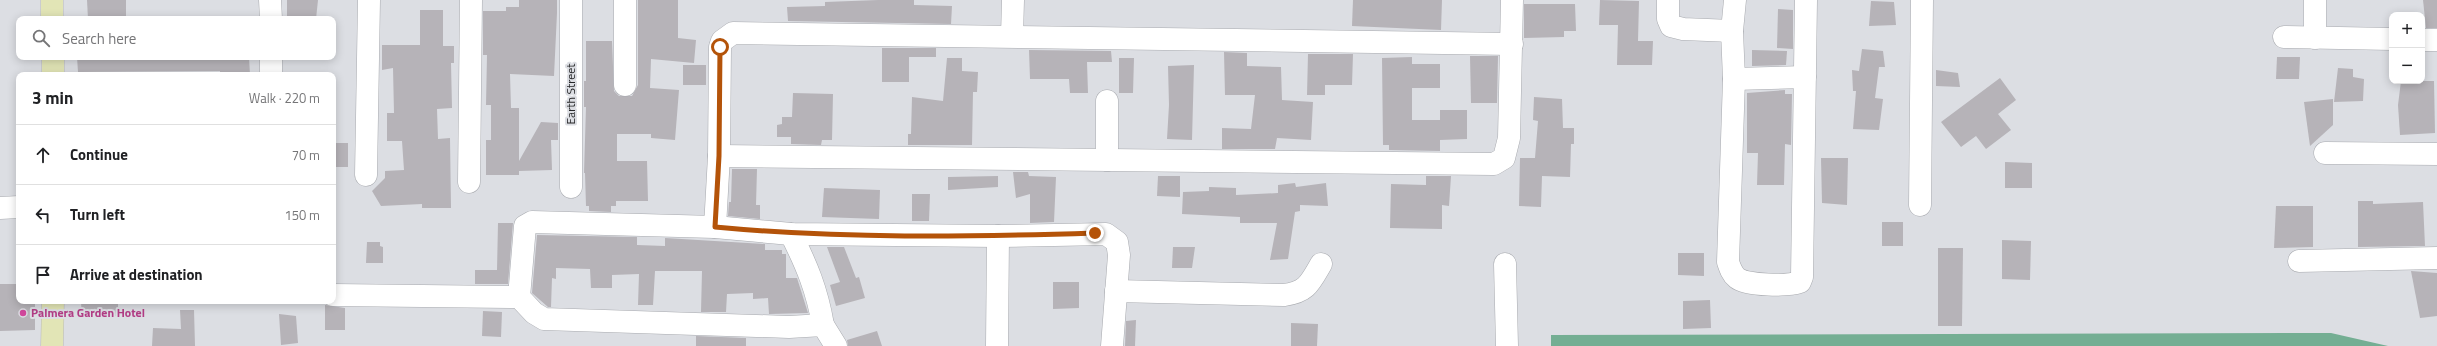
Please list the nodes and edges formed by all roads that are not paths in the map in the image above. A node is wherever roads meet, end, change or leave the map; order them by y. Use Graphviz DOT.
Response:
graph roads {
  1 [pos="52,0"];
  2 [pos="270,0"];
  3 [pos="369,0"];
  4 [pos="471,0"];
  5 [pos="571,0"];
  6 [pos="625,0"];
  7 [pos="1013,0"];
  8 [pos="1512,0"];
  9 [pos="1668,0"];
  10 [pos="1735,0"];
  11 [pos="1806,0"];
  12 [pos="1922,0"];
  13 [pos="2315,0"];
  14 [pos="52,16"];
  15 [pos="271,16"];
  16 [pos="1732,31"];
  17 [pos="1012,36"];
  18 [pos="2284,37"];
  19 [pos="2314,38"];
  20 [pos="2389,39"];
  21 [pos="2425,40"];
  22 [pos="2437,40"];
  23 [pos="1512,44"];
  24 [pos="53,60"];
  25 [pos="271,60"];
  26 [pos="53,72"];
  27 [pos="271,72"];
  28 [pos="1805,77"];
  29 [pos="1734,79"];
  30 [pos="625,85"];
  31 [pos="1107,101"];
  32 [pos="2325,153"];
  33 [pos="2437,154"];
  34 [pos="719,156"];
  35 [pos="1107,160"];
  36 [pos="366,175"];
  37 [pos="469,182"];
  38 [pos="571,187"];
  39 [pos="1920,205"];
  40 [pos="16,207"];
  41 [pos="0,208"];
  42 [pos="715,227"];
  43 [pos="791,234"];
  44 [pos="998,236"];
  45 [pos="2437,258"];
  46 [pos="2299,261"];
  47 [pos="1321,264"];
  48 [pos="1505,264"];
  49 [pos="1116,291"];
  50 [pos="336,295"];
  51 [pos="519,297"];
  52 [pos="52,304"];
  53 [pos="823,325"];
  54 [pos="52,346"];
  55 [pos="836,346"];
  56 [pos="997,346"];
  57 [pos="1112,346"];
  58 [pos="1507,346"];
  1 -- 14 [label="main road"];
  2 -- 15 [label="street"];
  3 -- 36 [label="street"];
  4 -- 37 [label="street"];
  5 -- 38 [label="street, Earth Street"];
  6 -- 30 [label="street"];
  7 -- 17 [label="street"];
  8 -- 23 [label="street"];
  9 -- 16 [label="street"];
  10 -- 16 [label="street"];
  11 -- 28 [label="street"];
  12 -- 39 [label="street"];
  13 -- 19 [label="street"];
  16 -- 29 [label="street"];
  17 -- 23 [label="street"];
  17 -- 34 [label="street"];
  18 -- 19 [label="street"];
  19 -- 20 [label="street"];
  21 -- 22 [label="street"];
  23 -- 35 [label="street"];
  24 -- 26 [label="main road"];
  25 -- 27 [label="street"];
  28 -- 29 [label="street"];
  28 -- 29 [label="street"];
  31 -- 35 [label="street"];
  32 -- 33 [label="street"];
  34 -- 35 [label="street"];
  34 -- 42 [label="street"];
  40 -- 41 [label="street"];
  42 -- 43 [label="street"];
  42 -- 51 [label="street"];
  43 -- 44 [label="street"];
  43 -- 53 [label="street"];
  44 -- 49 [label="street"];
  44 -- 56 [label="street"];
  45 -- 46 [label="street"];
  47 -- 49 [label="street"];
  48 -- 58 [label="street"];
  49 -- 57 [label="street"];
  50 -- 51 [label="street"];
  51 -- 53 [label="street"];
  52 -- 54 [label="main road"];
  53 -- 55 [label="street"];
}
